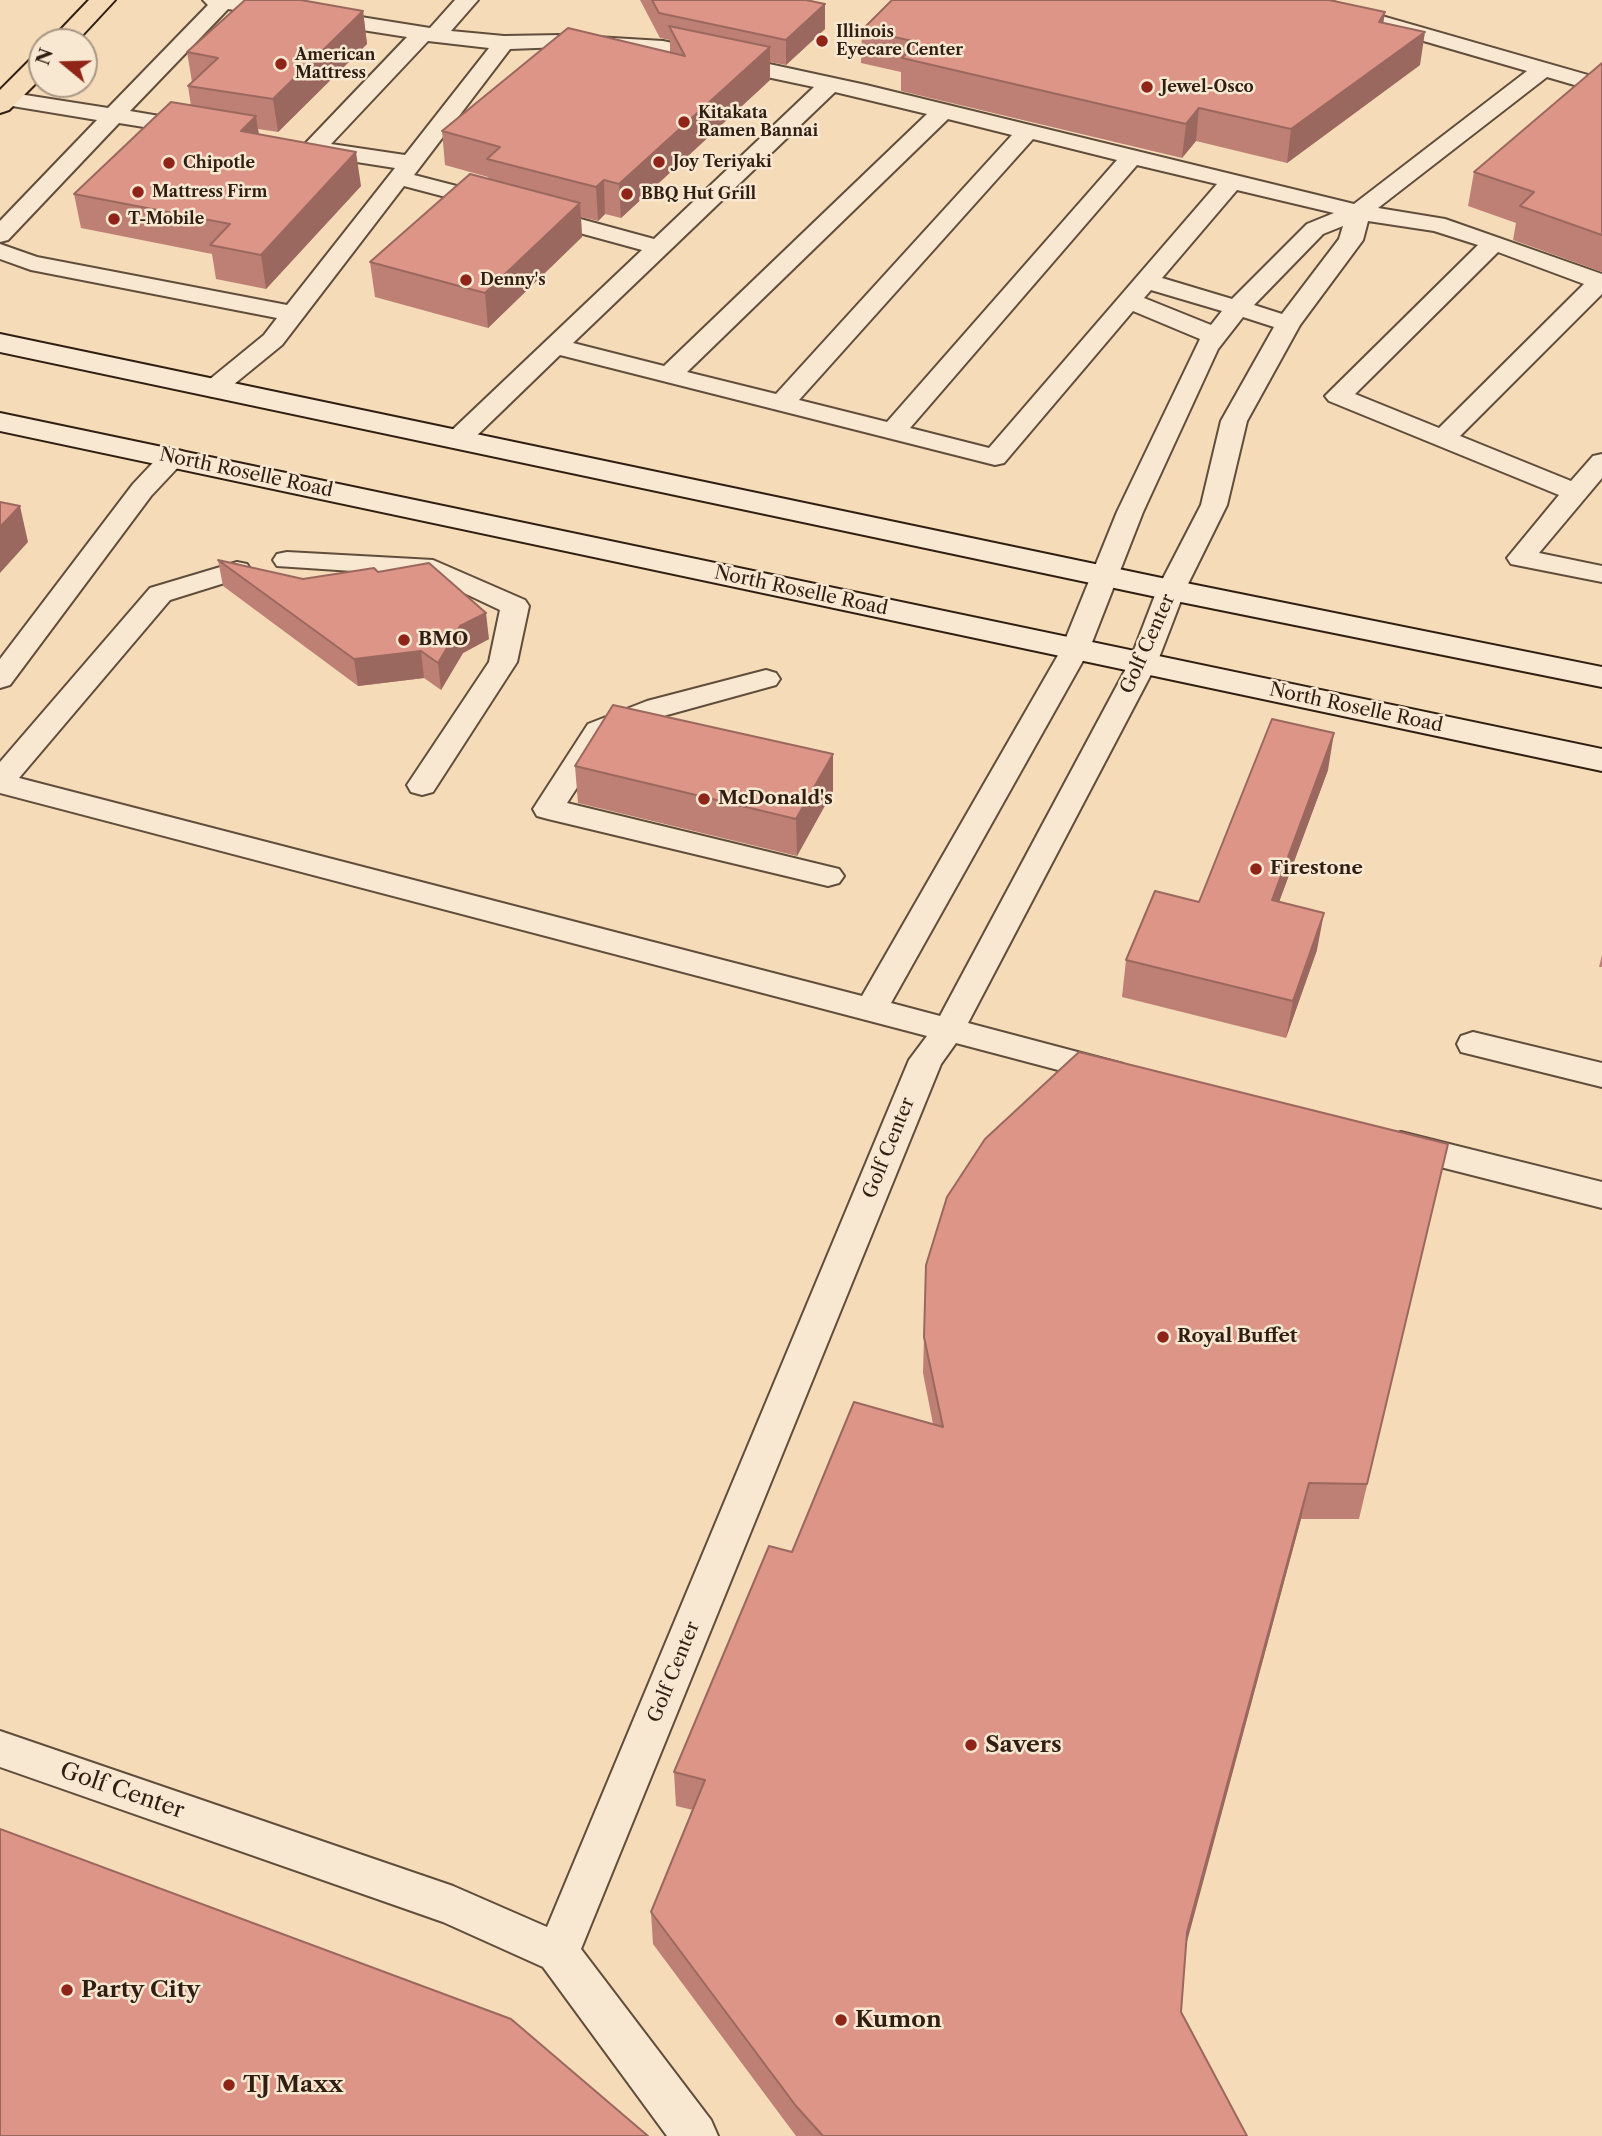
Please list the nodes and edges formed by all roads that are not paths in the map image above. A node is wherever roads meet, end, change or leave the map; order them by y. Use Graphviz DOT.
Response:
graph roads {
  1 [pos="103,0"];
  2 [pos="467,0"];
  3 [pos="1303,0"];
  4 [pos="219,1"];
  5 [pos="76,28"];
  6 [pos="428,35"];
  7 [pos="504,43"];
  8 [pos="1544,68"];
  9 [pos="28,76"];
  10 [pos="830,84"];
  11 [pos="1602,86"];
  12 [pos="3,102"];
  13 [pos="943,111"];
  14 [pos="112,115"];
  15 [pos="1028,131"];
  16 [pos="220,133"];
  17 [pos="288,144"];
  18 [pos="315,148"];
  19 [pos="1132,157"];
  20 [pos="404,170"];
  21 [pos="1232,181"];
  22 [pos="1358,212"];
  23 [pos="0,235"];
  24 [pos="1494,242"];
  25 [pos="658,247"];
  26 [pos="0,251"];
  27 [pos="1146,281"];
  28 [pos="1601,282"];
  29 [pos="1129,301"];
  30 [pos="1238,307"];
  31 [pos="293,314"];
  32 [pos="1288,323"];
  33 [pos="1215,335"];
  34 [pos="0,343"];
  35 [pos="553,346"];
  36 [pos="670,375"];
  37 [pos="214,389"];
  38 [pos="782,403"];
  39 [pos="0,422"];
  40 [pos="893,431"];
  41 [pos="1444,437"];
  42 [pos="458,439"];
  43 [pos="173,457"];
  44 [pos="1602,462"];
  45 [pos="1575,492"];
  46 [pos="287,560"];
  47 [pos="237,570"];
  48 [pos="1602,574"];
  49 [pos="1104,575"];
  50 [pos="1171,590"];
  51 [pos="1075,650"];
  52 [pos="1143,663"];
  53 [pos="1602,677"];
  54 [pos="0,679"];
  55 [pos="766,679"];
  56 [pos="1602,760"];
  57 [pos="0,782"];
  58 [pos="422,785"];
  59 [pos="828,876"];
  60 [pos="870,1011"];
  61 [pos="948,1031"];
  62 [pos="1473,1044"];
  63 [pos="1602,1075"];
  64 [pos="1142,1080"];
  65 [pos="1372,1138"];
  66 [pos="1602,1195"];
  67 [pos="0,1749"];
  68 [pos="558,1953"];
  69 [pos="695,2136"];
  1 -- 5 [label="main road"];
  2 -- 6 [label="lane"];
  3 -- 8 [label="lane"];
  4 -- 6 [label="lane"];
  4 -- 14 [label="lane"];
  6 -- 7 [label="lane"];
  6 -- 18 [label="lane"];
  7 -- 10 [label="lane"];
  7 -- 20 [label="lane"];
  8 -- 11 [label="lane"];
  8 -- 22 [label="lane"];
  9 -- 12 [label="main road"];
  10 -- 13 [label="lane"];
  10 -- 25 [label="lane"];
  12 -- 14 [label="lane"];
  13 -- 15 [label="lane"];
  13 -- 36 [label="lane"];
  14 -- 16 [label="lane"];
  14 -- 23 [label="lane"];
  15 -- 19 [label="lane"];
  15 -- 38 [label="lane"];
  17 -- 18 [label="lane"];
  18 -- 20 [label="lane"];
  19 -- 21 [label="lane"];
  19 -- 40 [label="lane"];
  20 -- 25 [label="lane"];
  20 -- 31 [label="lane"];
  21 -- 22 [label="lane"];
  21 -- 27 [label="lane"];
  22 -- 24 [label="lane"];
  22 -- 30 [label="lane"];
  22 -- 32 [label="lane, Golf Center"];
  24 -- 28 [label="lane"];
  24 -- 41 [label="lane"];
  25 -- 35 [label="lane"];
  26 -- 31 [label="lane"];
  27 -- 29 [label="lane"];
  27 -- 30 [label="lane"];
  28 -- 41 [label="lane"];
  29 -- 33 [label="lane"];
  29 -- 40 [label="lane"];
  30 -- 32 [label="lane"];
  30 -- 33 [label="lane"];
  31 -- 37 [label="lane"];
  32 -- 50 [label="lane, Golf Center"];
  33 -- 49 [label="lane"];
  34 -- 37 [label="main road"];
  35 -- 36 [label="lane"];
  35 -- 42 [label="lane"];
  36 -- 38 [label="lane"];
  37 -- 42 [label="main road"];
  38 -- 40 [label="lane"];
  39 -- 43 [label="main road, North Roselle Road"];
  41 -- 45 [label="lane"];
  42 -- 49 [label="main road"];
  43 -- 51 [label="main road, North Roselle Road"];
  43 -- 54 [label="lane"];
  44 -- 45 [label="lane"];
  45 -- 48 [label="lane"];
  46 -- 58 [label="lane"];
  47 -- 57 [label="lane"];
  49 -- 50 [label="main road"];
  49 -- 51 [label="lane"];
  50 -- 52 [label="lane, Golf Center"];
  50 -- 53 [label="main road"];
  51 -- 52 [label="main road, North Roselle Road"];
  51 -- 60 [label="lane"];
  52 -- 56 [label="main road, North Roselle Road"];
  52 -- 61 [label="lane, Golf Center"];
  55 -- 59 [label="lane"];
  57 -- 60 [label="lane"];
  60 -- 61 [label="lane"];
  61 -- 64 [label="lane"];
  61 -- 68 [label="lane, Golf Center"];
  62 -- 63 [label="lane"];
  65 -- 66 [label="lane"];
  67 -- 68 [label="lane, Golf Center"];
  68 -- 69 [label="lane, Golf Center"];
}
